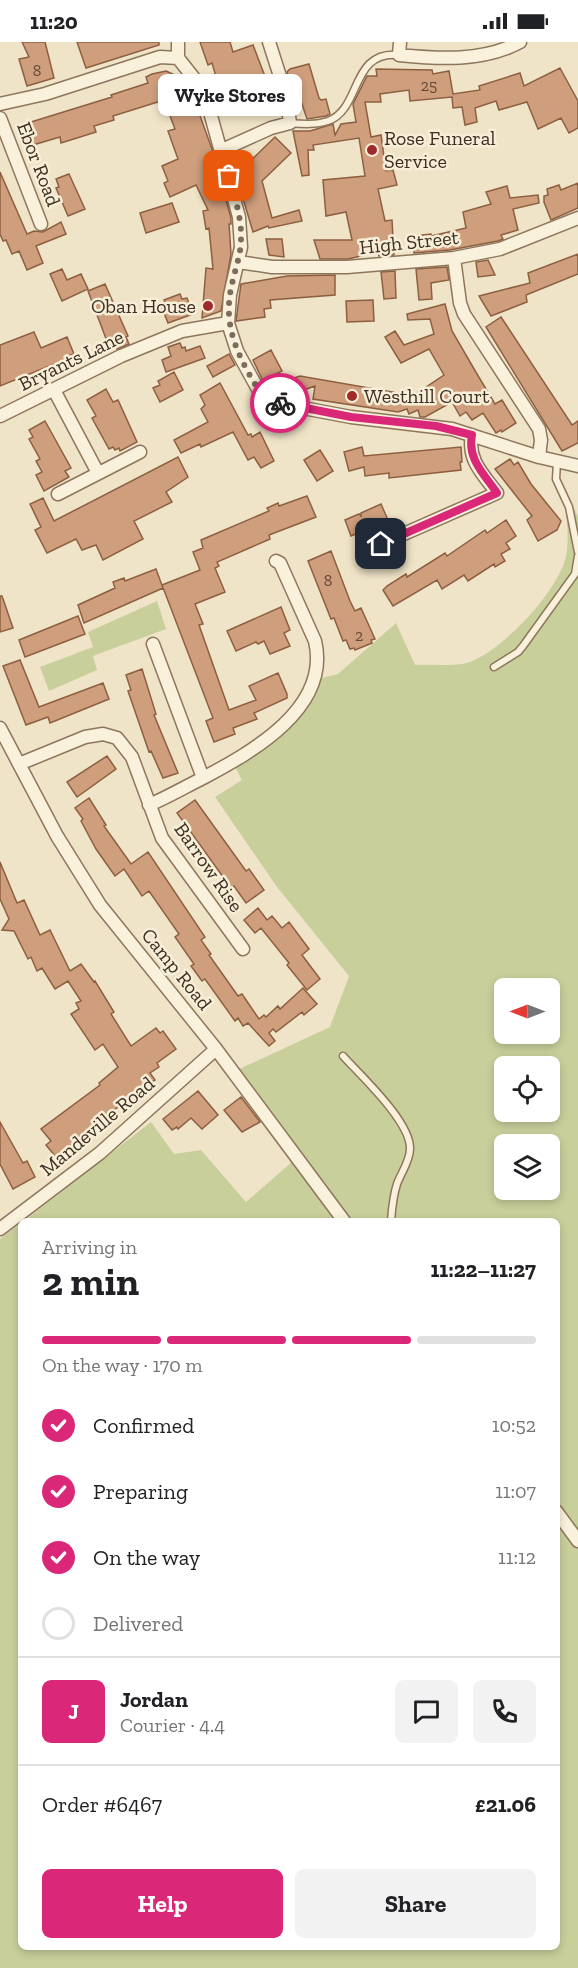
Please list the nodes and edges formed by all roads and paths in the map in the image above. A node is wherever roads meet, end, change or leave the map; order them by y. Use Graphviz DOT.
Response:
graph roads {
  1 [pos="178,42"];
  2 [pos="269,42"];
  3 [pos="520,42"];
  4 [pos="399,48"];
  5 [pos="178,58"];
  6 [pos="0,104"];
  7 [pos="0,118"];
  8 [pos="290,123"];
  9 [pos="222,150"];
  10 [pos="578,218"];
  11 [pos="41,224"];
  12 [pos="454,258"];
  13 [pos="238,262"];
  14 [pos="228,323"];
  15 [pos="54,390"];
  16 [pos="0,416"];
  17 [pos="472,435"];
  18 [pos="140,452"];
  19 [pos="539,457"];
  20 [pos="557,462"];
  21 [pos="578,466"];
  22 [pos="98,473"];
  23 [pos="58,494"];
  24 [pos="381,544"];
  25 [pos="578,554"];
  26 [pos="276,561"];
  27 [pos="153,644"];
  28 [pos="494,667"];
  29 [pos="0,728"];
  30 [pos="18,764"];
  31 [pos="203,778"];
  32 [pos="149,805"];
  33 [pos="243,949"];
  34 [pos="216,1049"];
  35 [pos="343,1056"];
  36 [pos="342,1218"];
  37 [pos="391,1218"];
  38 [pos="2,1221"];
  39 [pos="560,1516"];
  40 [pos="578,1540"];
  1 -- 5 [label="street"];
  2 -- 8 [label="street"];
  3 -- 4 [label="street"];
  4 -- 8 [label="lane"];
  5 -- 6 [label="street"];
  5 -- 9 [label="street"];
  7 -- 11 [label="street, Ebor Road"];
  8 -- 9 [label="street"];
  9 -- 13 [label="street"];
  10 -- 12 [label="street, High Street"];
  12 -- 13 [label="street, High Street"];
  12 -- 19 [label="street"];
  13 -- 14 [label="street"];
  14 -- 15 [label="street, Bryants Lane"];
  14 -- 17 [label="street"];
  15 -- 16 [label="street, Bryants Lane"];
  15 -- 22 [label="street"];
  17 -- 19 [label="street"];
  17 -- 24 [label="street"];
  18 -- 22 [label="street"];
  19 -- 20 [label="street"];
  20 -- 21 [label="street"];
  20 -- 25 [label="lane"];
  22 -- 23 [label="street"];
  25 -- 28 [label="lane"];
  26 -- 31 [label="street"];
  27 -- 31 [label="street"];
  29 -- 30 [label="street, Camp Road"];
  30 -- 32 [label="street, Barrow Rise"];
  30 -- 34 [label="street, Camp Road"];
  31 -- 32 [label="street"];
  32 -- 33 [label="street, Barrow Rise"];
  34 -- 36 [label="street, Camp Road"];
  34 -- 38 [label="street, Mandeville Road"];
  35 -- 37 [label="lane"];
  39 -- 40 [label="street"];
}
